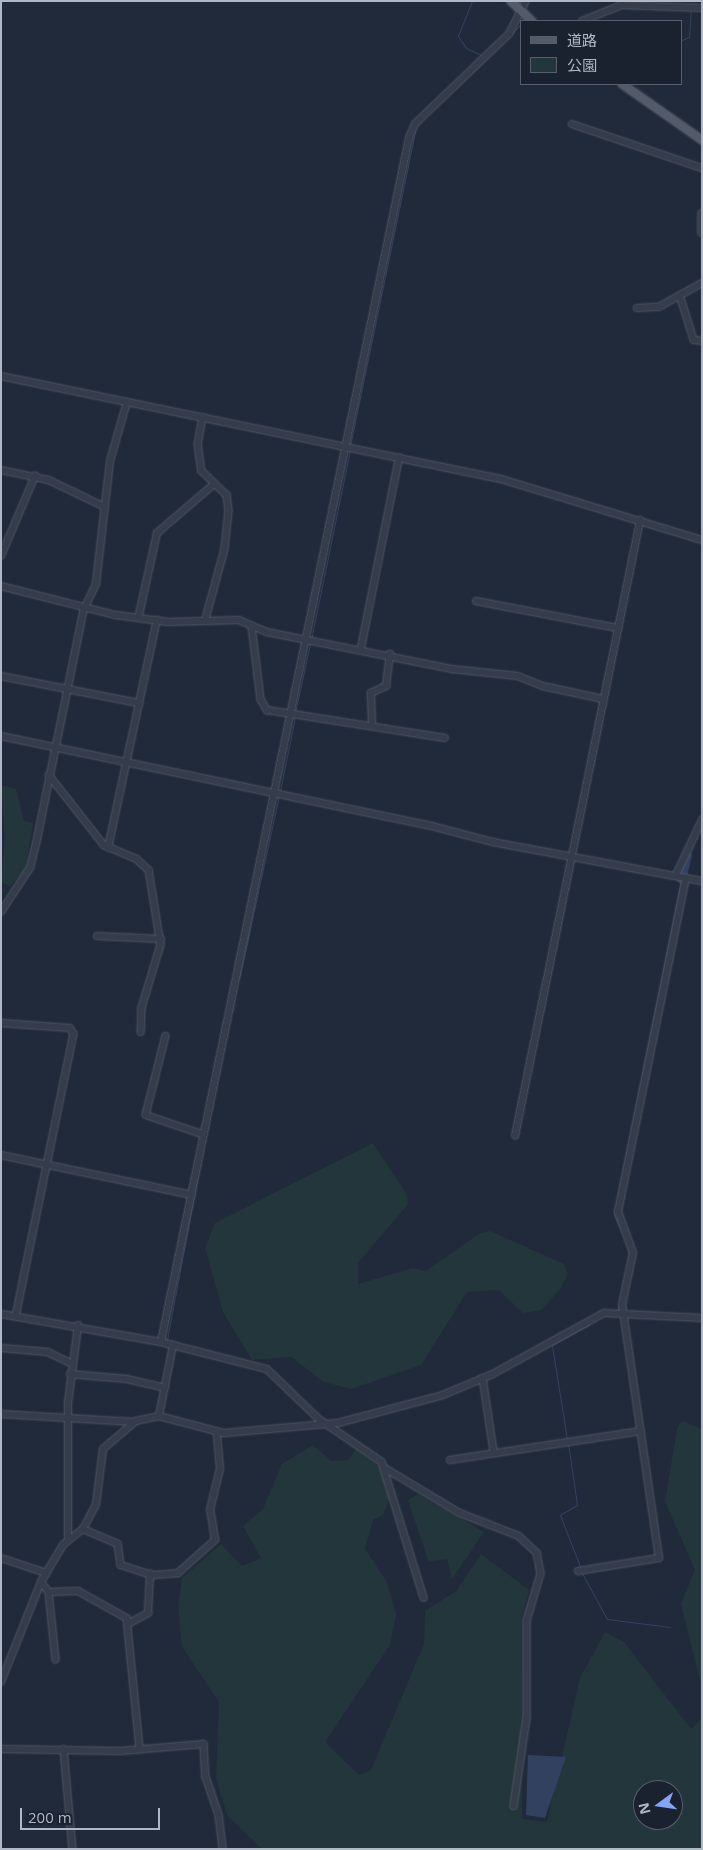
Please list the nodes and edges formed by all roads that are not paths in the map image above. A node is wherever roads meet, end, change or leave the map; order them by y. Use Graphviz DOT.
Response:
graph roads {
  1 [pos="512,1"];
  2 [pos="526,1"];
  3 [pos="631,3"];
  4 [pos="702,8"];
  5 [pos="522,14"];
  6 [pos="531,20"];
  7 [pos="585,20"];
  8 [pos="623,85"];
  9 [pos="572,124"];
  10 [pos="702,140"];
  11 [pos="702,168"];
  12 [pos="702,213"];
  13 [pos="702,233"];
  14 [pos="702,283"];
  15 [pos="680,295"];
  16 [pos="637,308"];
  17 [pos="702,341"];
  18 [pos="1,376"];
  19 [pos="127,402"];
  20 [pos="202,417"];
  21 [pos="347,447"];
  22 [pos="399,458"];
  23 [pos="1,470"];
  24 [pos="35,476"];
  25 [pos="213,485"];
  26 [pos="105,507"];
  27 [pos="640,521"];
  28 [pos="702,540"];
  29 [pos="1,556"];
  30 [pos="1,586"];
  31 [pos="476,601"];
  32 [pos="86,606"];
  33 [pos="139,616"];
  34 [pos="206,619"];
  35 [pos="157,620"];
  36 [pos="252,626"];
  37 [pos="618,628"];
  38 [pos="308,639"];
  39 [pos="361,648"];
  40 [pos="390,654"];
  41 [pos="1,676"];
  42 [pos="67,690"];
  43 [pos="603,699"];
  44 [pos="139,703"];
  45 [pos="292,713"];
  46 [pos="372,724"];
  47 [pos="1,736"];
  48 [pos="444,738"];
  49 [pos="55,748"];
  50 [pos="127,763"];
  51 [pos="49,775"];
  52 [pos="276,794"];
  53 [pos="702,820"];
  54 [pos="108,848"];
  55 [pos="571,854"];
  56 [pos="681,877"];
  57 [pos="702,881"];
  58 [pos="1,912"];
  59 [pos="97,936"];
  60 [pos="161,939"];
  61 [pos="1,1023"];
  62 [pos="141,1032"];
  63 [pos="166,1036"];
  64 [pos="202,1134"];
  65 [pos="516,1136"];
  66 [pos="1,1155"];
  67 [pos="49,1165"];
  68 [pos="192,1195"];
  69 [pos="623,1312"];
  70 [pos="1,1314"];
  71 [pos="16,1316"];
  72 [pos="702,1318"];
  73 [pos="78,1326"];
  74 [pos="161,1342"];
  75 [pos="173,1345"];
  76 [pos="1,1348"];
  77 [pos="71,1363"];
  78 [pos="70,1374"];
  79 [pos="483,1378"];
  80 [pos="165,1388"];
  81 [pos="1,1414"];
  82 [pos="160,1416"];
  83 [pos="68,1417"];
  84 [pos="134,1422"];
  85 [pos="329,1424"];
  86 [pos="641,1431"];
  87 [pos="217,1432"];
  88 [pos="494,1452"];
  89 [pos="450,1460"];
  90 [pos="384,1468"];
  91 [pos="83,1529"];
  92 [pos="68,1539"];
  93 [pos="1,1558"];
  94 [pos="578,1571"];
  95 [pos="46,1573"];
  96 [pos="150,1574"];
  97 [pos="41,1582"];
  98 [pos="49,1592"];
  99 [pos="424,1598"];
  100 [pos="130,1623"];
  101 [pos="56,1660"];
  102 [pos="1,1682"];
  103 [pos="1,1749"];
  104 [pos="64,1749"];
  105 [pos="140,1750"];
  106 [pos="514,1806"];
  107 [pos="73,1849"];
  108 [pos="223,1849"];
  1 -- 5 [label="main road"];
  2 -- 5 [label="street"];
  3 -- 4 [label="street"];
  3 -- 7 [label="street"];
  5 -- 6 [label="main road"];
  5 -- 21 [label="street"];
  8 -- 10 [label="main road"];
  9 -- 11 [label="street"];
  12 -- 13 [label="street"];
  14 -- 15 [label="street"];
  15 -- 16 [label="street"];
  15 -- 17 [label="street"];
  18 -- 19 [label="street"];
  19 -- 20 [label="street"];
  19 -- 26 [label="street"];
  20 -- 21 [label="street"];
  20 -- 25 [label="street"];
  21 -- 22 [label="street"];
  21 -- 38 [label="street"];
  22 -- 27 [label="street"];
  22 -- 39 [label="street"];
  23 -- 24 [label="street"];
  24 -- 26 [label="street"];
  24 -- 29 [label="street"];
  25 -- 33 [label="street"];
  25 -- 34 [label="street"];
  26 -- 32 [label="street"];
  27 -- 28 [label="street"];
  27 -- 37 [label="street"];
  30 -- 32 [label="street"];
  31 -- 37 [label="street"];
  32 -- 33 [label="street"];
  32 -- 42 [label="street"];
  33 -- 35 [label="street"];
  34 -- 35 [label="street"];
  34 -- 36 [label="street"];
  35 -- 44 [label="street"];
  36 -- 38 [label="street"];
  36 -- 45 [label="street"];
  37 -- 43 [label="street"];
  38 -- 39 [label="street"];
  38 -- 45 [label="street"];
  39 -- 40 [label="street"];
  40 -- 43 [label="street"];
  40 -- 46 [label="street"];
  41 -- 42 [label="street"];
  42 -- 44 [label="street"];
  42 -- 49 [label="street"];
  43 -- 55 [label="street"];
  44 -- 50 [label="street"];
  45 -- 46 [label="street"];
  45 -- 52 [label="street"];
  46 -- 48 [label="street"];
  47 -- 49 [label="street"];
  49 -- 50 [label="street"];
  49 -- 51 [label="street"];
  50 -- 52 [label="street"];
  50 -- 54 [label="street"];
  51 -- 54 [label="street"];
  51 -- 58 [label="street"];
  52 -- 55 [label="street"];
  52 -- 64 [label="street"];
  53 -- 56 [label="street"];
  54 -- 60 [label="street"];
  55 -- 56 [label="street"];
  55 -- 65 [label="street"];
  56 -- 57 [label="street"];
  56 -- 69 [label="street"];
  59 -- 60 [label="street"];
  60 -- 62 [label="street"];
  61 -- 67 [label="street"];
  63 -- 64 [label="street"];
  64 -- 68 [label="street"];
  66 -- 67 [label="street"];
  67 -- 68 [label="street"];
  67 -- 71 [label="street"];
  68 -- 74 [label="street"];
  69 -- 72 [label="street"];
  69 -- 79 [label="street"];
  69 -- 86 [label="street"];
  70 -- 71 [label="street"];
  71 -- 73 [label="street"];
  73 -- 74 [label="street"];
  73 -- 77 [label="street"];
  74 -- 75 [label="street"];
  75 -- 80 [label="street"];
  75 -- 85 [label="street"];
  76 -- 77 [label="street"];
  77 -- 78 [label="street"];
  78 -- 80 [label="street"];
  78 -- 83 [label="street"];
  79 -- 85 [label="street"];
  79 -- 88 [label="street"];
  80 -- 82 [label="street"];
  81 -- 83 [label="street"];
  82 -- 84 [label="street"];
  82 -- 87 [label="street"];
  83 -- 84 [label="street"];
  83 -- 92 [label="street"];
  84 -- 91 [label="street"];
  85 -- 87 [label="street"];
  85 -- 90 [label="street"];
  86 -- 88 [label="street"];
  86 -- 94 [label="street"];
  87 -- 96 [label="street"];
  88 -- 89 [label="street"];
  90 -- 99 [label="street"];
  90 -- 106 [label="street"];
  91 -- 92 [label="street"];
  91 -- 96 [label="street"];
  92 -- 95 [label="street"];
  93 -- 95 [label="street"];
  95 -- 97 [label="street"];
  96 -- 100 [label="street"];
  97 -- 98 [label="street"];
  97 -- 102 [label="street"];
  98 -- 100 [label="street"];
  98 -- 101 [label="street"];
  100 -- 105 [label="street"];
  103 -- 104 [label="street"];
  104 -- 105 [label="street"];
  104 -- 107 [label="street"];
  105 -- 108 [label="street"];
}
